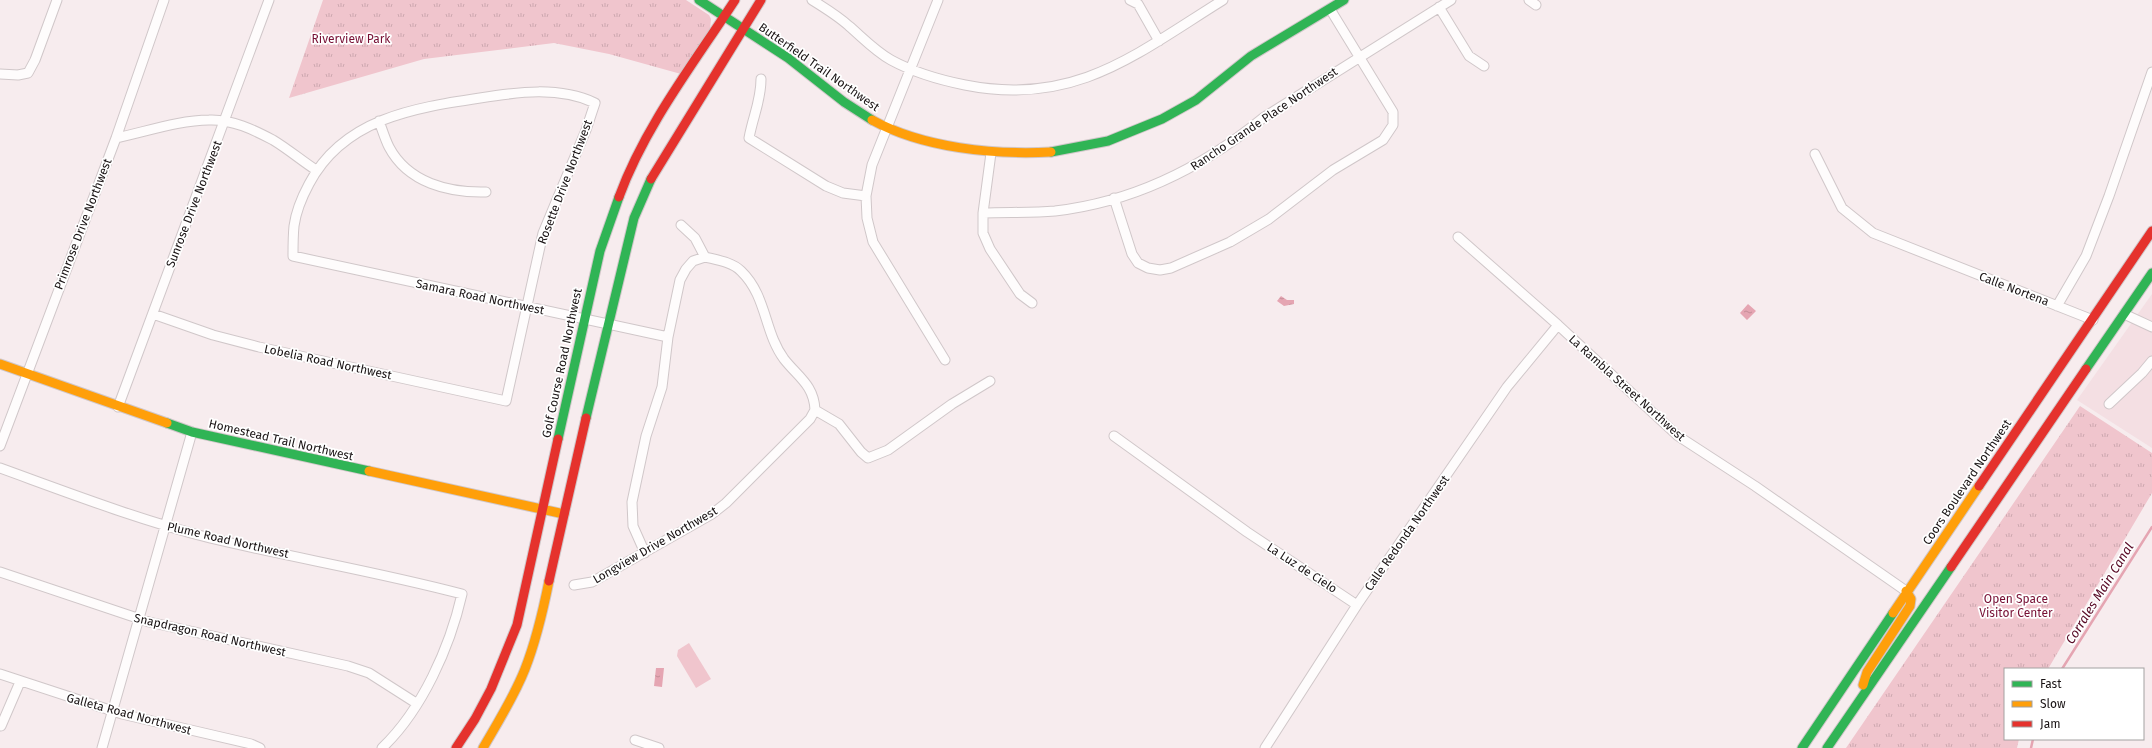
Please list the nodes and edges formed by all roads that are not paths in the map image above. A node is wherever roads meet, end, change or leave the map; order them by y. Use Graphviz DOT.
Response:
graph roads {
  1 [pos="57,0"];
  2 [pos="164,0"];
  3 [pos="269,0"];
  4 [pos="699,0"];
  5 [pos="736,0"];
  6 [pos="761,0"];
  7 [pos="812,0"];
  8 [pos="938,0"];
  9 [pos="1130,0"];
  10 [pos="1223,0"];
  11 [pos="1324,0"];
  12 [pos="1344,0"];
  13 [pos="1451,0"];
  14 [pos="1439,7"];
  15 [pos="1330,9"];
  16 [pos="725,17"];
  17 [pos="742,29"];
  18 [pos="1158,40"];
  19 [pos="1359,56"];
  20 [pos="1484,66"];
  21 [pos="911,69"];
  22 [pos="2152,72"];
  23 [pos="0,74"];
  24 [pos="762,79"];
  25 [pos="379,121"];
  26 [pos="225,122"];
  27 [pos="887,126"];
  28 [pos="116,138"];
  29 [pos="991,152"];
  30 [pos="1815,154"];
  31 [pos="316,170"];
  32 [pos="486,192"];
  33 [pos="866,196"];
  34 [pos="1114,198"];
  35 [pos="983,213"];
  36 [pos="681,225"];
  37 [pos="2152,231"];
  38 [pos="1458,237"];
  39 [pos="704,257"];
  40 [pos="2152,273"];
  41 [pos="1032,303"];
  42 [pos="527,306"];
  43 [pos="2057,306"];
  44 [pos="153,314"];
  45 [pos="2124,314"];
  46 [pos="584,318"];
  47 [pos="2093,320"];
  48 [pos="607,324"];
  49 [pos="1558,325"];
  50 [pos="2152,327"];
  51 [pos="668,337"];
  52 [pos="945,360"];
  53 [pos="2152,361"];
  54 [pos="0,364"];
  55 [pos="27,374"];
  56 [pos="990,381"];
  57 [pos="506,401"];
  58 [pos="2109,404"];
  59 [pos="118,407"];
  60 [pos="815,410"];
  61 [pos="192,432"];
  62 [pos="1114,436"];
  63 [pos="0,446"];
  64 [pos="0,468"];
  65 [pos="543,509"];
  66 [pos="564,514"];
  67 [pos="165,525"];
  68 [pos="645,553"];
  69 [pos="0,572"];
  70 [pos="574,585"];
  71 [pos="1906,591"];
  72 [pos="1357,605"];
  73 [pos="139,619"];
  74 [pos="0,674"];
  75 [pos="20,682"];
  76 [pos="1860,699"];
  77 [pos="416,703"];
  78 [pos="113,712"];
  79 [pos="1,726"];
  80 [pos="635,740"];
  81 [pos="102,748"];
  82 [pos="260,748"];
  83 [pos="382,748"];
  84 [pos="456,748"];
  85 [pos="483,748"];
  86 [pos="659,748"];
  87 [pos="1265,748"];
  88 [pos="1802,748"];
  89 [pos="1827,748"];
  1 -- 23 [label="street"];
  2 -- 28 [label="street, Primrose Drive Northwest"];
  3 -- 26 [label="street, Sunrose Drive Northwest"];
  4 -- 16 [label="main road, Butterfield Trail Northwest"];
  5 -- 16 [label="main road, Golf Course Road Northwest"];
  6 -- 17 [label="main road"];
  7 -- 21 [label="street"];
  8 -- 21 [label="street"];
  9 -- 18 [label="street"];
  10 -- 18 [label="street"];
  11 -- 15 [label="main road"];
  12 -- 15 [label="main road, Butterfield Trail Northwest"];
  13 -- 14 [label="street, Rancho Grande Place Northwest"];
  14 -- 19 [label="street, Rancho Grande Place Northwest"];
  14 -- 20 [label="street"];
  15 -- 19 [label="street"];
  15 -- 29 [label="main road, Butterfield Trail Northwest"];
  16 -- 17 [label="main road, Butterfield Trail Northwest"];
  16 -- 46 [label="main road, Golf Course Road Northwest"];
  17 -- 27 [label="main road, Butterfield Trail Northwest"];
  17 -- 48 [label="main road"];
  18 -- 21 [label="street"];
  19 -- 34 [label="street, Rancho Grande Place Northwest"];
  19 -- 34 [label="street"];
  21 -- 27 [label="street"];
  22 -- 43 [label="street, Calle Nortena"];
  24 -- 33 [label="street"];
  25 -- 31 [label="street"];
  25 -- 32 [label="street"];
  25 -- 42 [label="street, Rosette Drive Northwest"];
  26 -- 28 [label="street"];
  26 -- 31 [label="street"];
  26 -- 44 [label="street, Sunrose Drive Northwest"];
  27 -- 29 [label="main road, Butterfield Trail Northwest"];
  27 -- 33 [label="street"];
  28 -- 55 [label="street, Primrose Drive Northwest"];
  29 -- 35 [label="street"];
  30 -- 43 [label="street, Calle Nortena"];
  31 -- 42 [label="street, Samara Road Northwest"];
  33 -- 52 [label="street"];
  34 -- 35 [label="street, Rancho Grande Place Northwest"];
  35 -- 41 [label="street"];
  36 -- 39 [label="street"];
  37 -- 47 [label="main road, Coors Boulevard Northwest"];
  38 -- 49 [label="street, La Rambla Street Northwest"];
  39 -- 51 [label="street"];
  39 -- 60 [label="street"];
  40 -- 45 [label="main road"];
  42 -- 46 [label="street, Samara Road Northwest"];
  42 -- 57 [label="street, Rosette Drive Northwest"];
  43 -- 47 [label="street"];
  44 -- 57 [label="street, Lobelia Road Northwest"];
  44 -- 59 [label="street, Sunrose Drive Northwest"];
  45 -- 50 [label="street"];
  45 -- 76 [label="main road"];
  46 -- 48 [label="street, Samara Road Northwest"];
  46 -- 65 [label="main road, Golf Course Road Northwest"];
  47 -- 71 [label="main road, Coors Boulevard Northwest"];
  48 -- 51 [label="street, Samara Road Northwest"];
  48 -- 66 [label="main road"];
  49 -- 71 [label="street, La Rambla Street Northwest"];
  49 -- 72 [label="street, Calle Redonda Northwest"];
  51 -- 68 [label="street"];
  53 -- 58 [label="street"];
  54 -- 55 [label="main road, Homestead Trail Northwest"];
  55 -- 59 [label="main road, Homestead Trail Northwest"];
  55 -- 63 [label="street, Primrose Drive Northwest"];
  56 -- 60 [label="street"];
  59 -- 61 [label="main road, Homestead Trail Northwest"];
  60 -- 68 [label="street, Longview Drive Northwest"];
  61 -- 65 [label="main road, Homestead Trail Northwest"];
  61 -- 67 [label="street"];
  62 -- 72 [label="street, La Luz de Cielo"];
  64 -- 67 [label="street, Plume Road Northwest"];
  65 -- 66 [label="main road, Homestead Trail Northwest"];
  65 -- 84 [label="main road, Golf Course Road Northwest"];
  66 -- 85 [label="main road"];
  67 -- 73 [label="street"];
  67 -- 77 [label="street, Plume Road Northwest"];
  68 -- 70 [label="street, Longview Drive Northwest"];
  69 -- 73 [label="street, Snapdragon Road Northwest"];
  71 -- 76 [label="main road"];
  71 -- 88 [label="main road, Coors Boulevard Northwest"];
  72 -- 87 [label="street, Calle Redonda Northwest"];
  73 -- 77 [label="street, Snapdragon Road Northwest"];
  73 -- 78 [label="street"];
  74 -- 75 [label="street, Galleta Road Northwest"];
  75 -- 78 [label="street, Galleta Road Northwest"];
  75 -- 79 [label="street"];
  76 -- 89 [label="main road"];
  77 -- 83 [label="street"];
  78 -- 81 [label="street"];
  78 -- 82 [label="street, Galleta Road Northwest"];
  80 -- 86 [label="street"];
}
